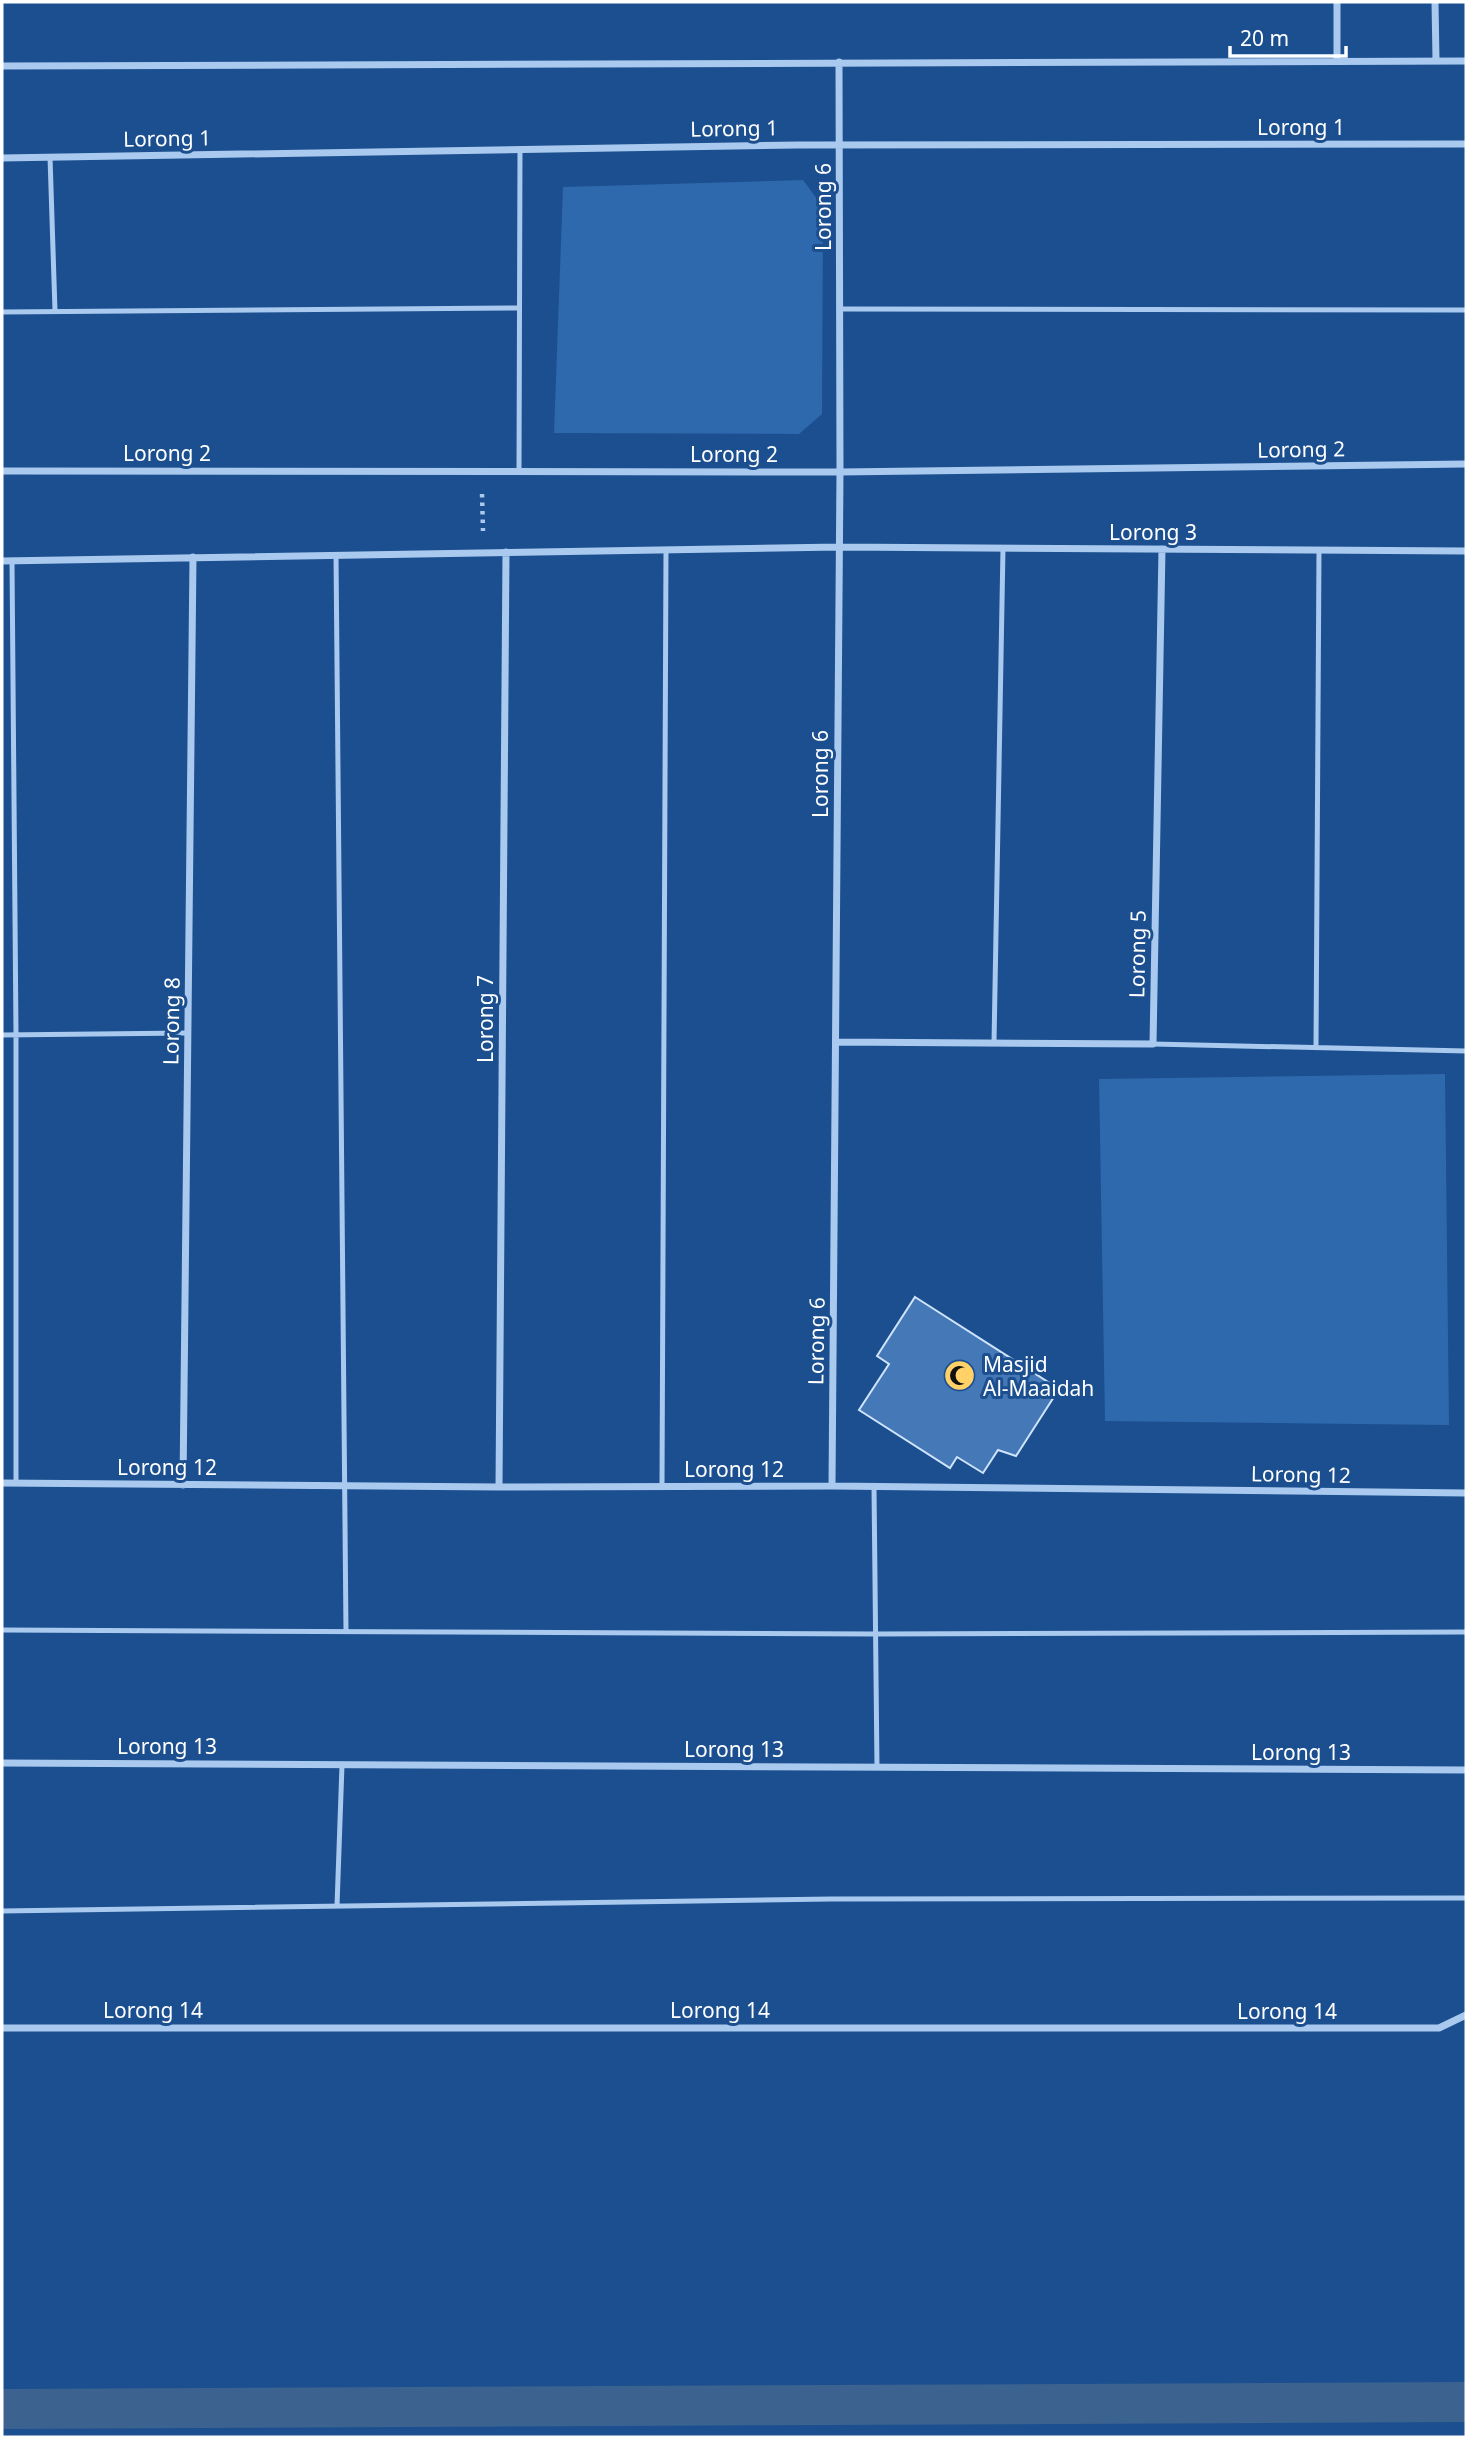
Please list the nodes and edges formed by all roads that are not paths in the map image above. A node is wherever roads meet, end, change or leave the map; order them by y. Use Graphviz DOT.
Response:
graph roads {
  1 [pos="1337,2"];
  2 [pos="1435,2"];
  3 [pos="1436,60"];
  4 [pos="1337,61"];
  5 [pos="1466,61"];
  6 [pos="839,62"];
  7 [pos="2,66"];
  8 [pos="841,144"];
  9 [pos="1466,144"];
  10 [pos="520,149"];
  11 [pos="50,157"];
  12 [pos="2,158"];
  13 [pos="519,307"];
  14 [pos="841,310"];
  15 [pos="1466,310"];
  16 [pos="55,311"];
  17 [pos="2,312"];
  18 [pos="1466,464"];
  19 [pos="2,471"];
  20 [pos="519,471"];
  21 [pos="840,472"];
  22 [pos="839,547"];
  23 [pos="1003,548"];
  24 [pos="666,550"];
  25 [pos="1162,550"];
  26 [pos="1319,550"];
  27 [pos="1466,551"];
  28 [pos="506,552"];
  29 [pos="336,555"];
  30 [pos="193,557"];
  31 [pos="2,561"];
  32 [pos="12,561"];
  33 [pos="188,1033"];
  34 [pos="2,1035"];
  35 [pos="16,1035"];
  36 [pos="837,1042"];
  37 [pos="994,1043"];
  38 [pos="1153,1044"];
  39 [pos="1316,1048"];
  40 [pos="1466,1051"];
  41 [pos="2,1483"];
  42 [pos="16,1483"];
  43 [pos="183,1485"];
  44 [pos="345,1486"];
  45 [pos="832,1486"];
  46 [pos="499,1487"];
  47 [pos="662,1487"];
  48 [pos="874,1487"];
  49 [pos="1466,1493"];
  50 [pos="2,1630"];
  51 [pos="346,1632"];
  52 [pos="1466,1632"];
  53 [pos="876,1634"];
  54 [pos="2,1763"];
  55 [pos="342,1765"];
  56 [pos="877,1767"];
  57 [pos="1466,1770"];
  58 [pos="1466,1898"];
  59 [pos="337,1906"];
  60 [pos="2,1910"];
  61 [pos="1466,2015"];
  62 [pos="2,2028"];
  1 -- 4 [label="street"];
  2 -- 3 [label="street"];
  3 -- 4 [label="street"];
  3 -- 5 [label="street"];
  4 -- 6 [label="street"];
  6 -- 7 [label="street"];
  6 -- 8 [label="street, Lorong 6"];
  8 -- 9 [label="street, Lorong 1"];
  8 -- 10 [label="street, Lorong 1"];
  8 -- 14 [label="street, Lorong 6"];
  10 -- 11 [label="street, Lorong 1"];
  10 -- 13 [label="lane"];
  11 -- 12 [label="street, Lorong 1"];
  11 -- 16 [label="lane"];
  13 -- 16 [label="lane"];
  13 -- 20 [label="lane"];
  14 -- 15 [label="lane"];
  14 -- 21 [label="street, Lorong 6"];
  16 -- 17 [label="lane"];
  18 -- 21 [label="street, Lorong 2"];
  19 -- 20 [label="street, Lorong 2"];
  20 -- 21 [label="street, Lorong 2"];
  21 -- 22 [label="street, Lorong 6"];
  22 -- 23 [label="street, Lorong 3"];
  22 -- 24 [label="street, Lorong 3"];
  22 -- 36 [label="street, Lorong 6"];
  23 -- 25 [label="street, Lorong 3"];
  23 -- 37 [label="lane"];
  24 -- 28 [label="street, Lorong 3"];
  24 -- 47 [label="lane"];
  25 -- 26 [label="street, Lorong 3"];
  25 -- 38 [label="street, Lorong 5"];
  26 -- 27 [label="street, Lorong 3"];
  26 -- 39 [label="lane"];
  28 -- 29 [label="street, Lorong 3"];
  28 -- 46 [label="street, Lorong 7"];
  29 -- 30 [label="street, Lorong 3"];
  29 -- 44 [label="lane"];
  30 -- 32 [label="street, Lorong 3"];
  30 -- 33 [label="street, Lorong 8"];
  31 -- 32 [label="street, Lorong 3"];
  32 -- 35 [label="lane"];
  33 -- 35 [label="lane"];
  33 -- 43 [label="street, Lorong 8"];
  34 -- 35 [label="lane"];
  35 -- 42 [label="lane"];
  36 -- 37 [label="street"];
  36 -- 45 [label="street, Lorong 6"];
  37 -- 38 [label="street"];
  38 -- 39 [label="lane"];
  39 -- 40 [label="lane"];
  41 -- 42 [label="street, Lorong 12"];
  42 -- 43 [label="street, Lorong 12"];
  43 -- 44 [label="street, Lorong 12"];
  44 -- 46 [label="street, Lorong 12"];
  44 -- 51 [label="lane"];
  45 -- 47 [label="street, Lorong 12"];
  45 -- 48 [label="street, Lorong 12"];
  46 -- 47 [label="street, Lorong 12"];
  48 -- 49 [label="street, Lorong 12"];
  48 -- 53 [label="lane"];
  50 -- 51 [label="lane"];
  51 -- 53 [label="lane"];
  52 -- 53 [label="lane"];
  53 -- 56 [label="lane"];
  54 -- 55 [label="street, Lorong 13"];
  55 -- 56 [label="street, Lorong 13"];
  55 -- 59 [label="lane"];
  56 -- 57 [label="street, Lorong 13"];
  58 -- 59 [label="lane"];
  59 -- 60 [label="lane"];
  61 -- 62 [label="street, Lorong 14"];
}
